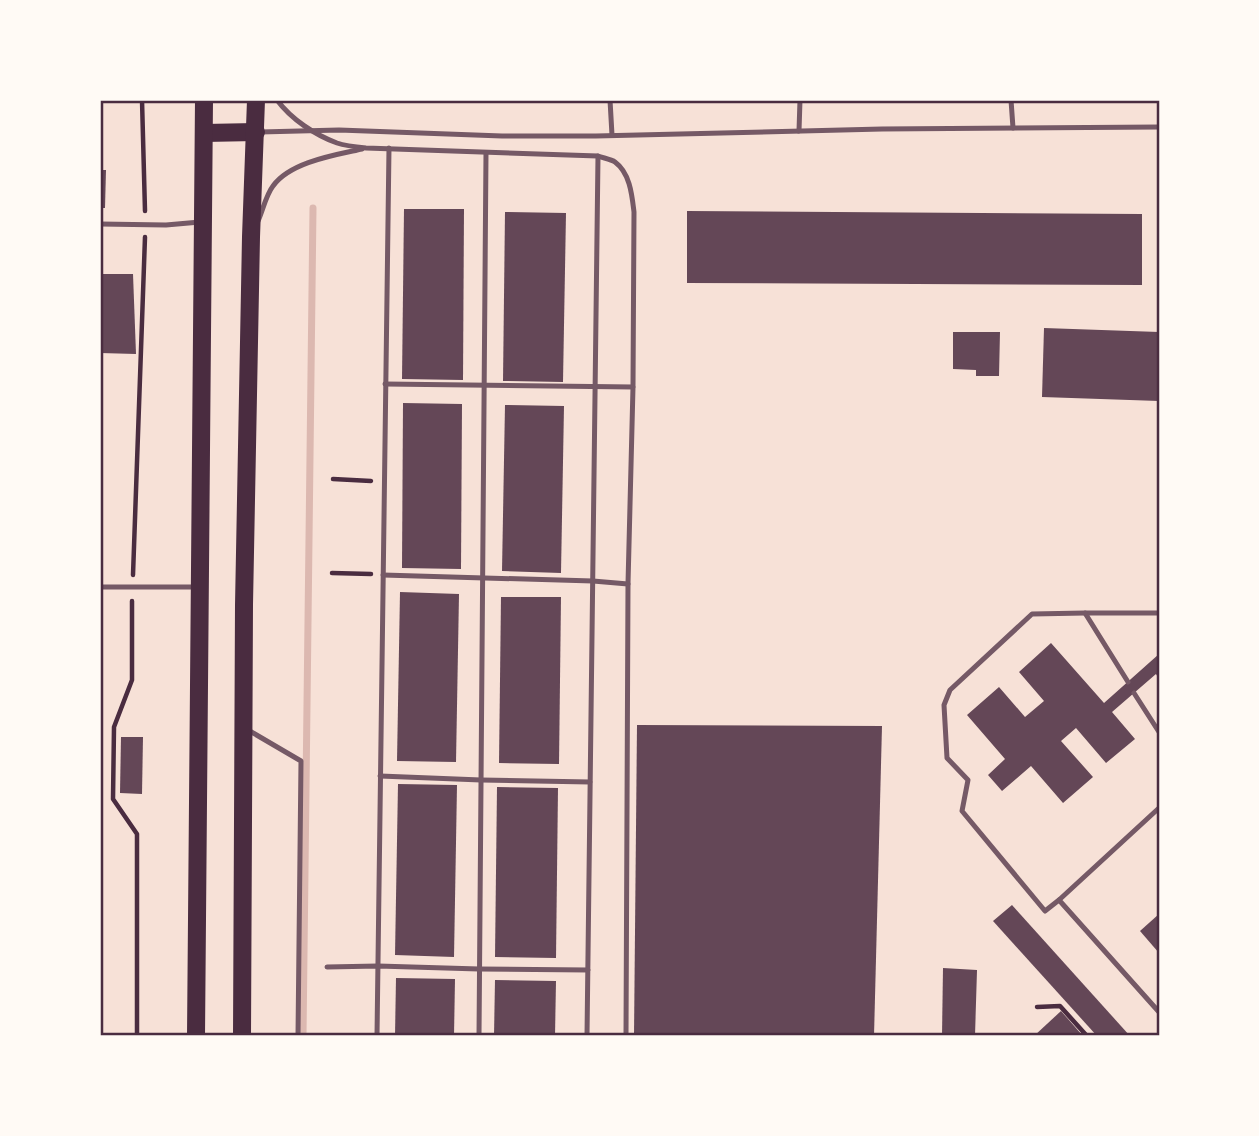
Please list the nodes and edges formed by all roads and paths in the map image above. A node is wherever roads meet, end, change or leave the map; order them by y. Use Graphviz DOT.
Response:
graph roads {
  1 [pos="204,100"];
  2 [pos="256,100"];
  3 [pos="277,100"];
  4 [pos="610,100"];
  5 [pos="800,100"];
  6 [pos="1011,100"];
  7 [pos="1159,127"];
  8 [pos="1013,128"];
  9 [pos="312,130"];
  10 [pos="799,131"];
  11 [pos="256,132"];
  12 [pos="204,133"];
  13 [pos="611,135"];
  14 [pos="366,148"];
  15 [pos="389,148"];
  16 [pos="486,153"];
  17 [pos="598,156"];
  18 [pos="203,222"];
  19 [pos="100,224"];
  20 [pos="251,237"];
  21 [pos="385,384"];
  22 [pos="484,385"];
  23 [pos="595,387"];
  24 [pos="633,387"];
  25 [pos="333,480"];
  26 [pos="384,482"];
  27 [pos="332,573"];
  28 [pos="383,575"];
  29 [pos="483,578"];
  30 [pos="593,581"];
  31 [pos="628,584"];
  32 [pos="100,587"];
  33 [pos="200,587"];
  34 [pos="1085,613"];
  35 [pos="1159,613"];
  36 [pos="1128,682"];
  37 [pos="1135,693"];
  38 [pos="243,726"];
  39 [pos="1159,732"];
  40 [pos="380,776"];
  41 [pos="481,780"];
  42 [pos="590,782"];
  43 [pos="1159,808"];
  44 [pos="1059,900"];
  45 [pos="378,966"];
  46 [pos="327,967"];
  47 [pos="479,969"];
  48 [pos="588,970"];
  49 [pos="1037,1007"];
  50 [pos="1159,1012"];
  51 [pos="196,1036"];
  52 [pos="242,1036"];
  53 [pos="298,1036"];
  54 [pos="377,1036"];
  55 [pos="479,1036"];
  56 [pos="587,1036"];
  57 [pos="626,1036"];
  58 [pos="1087,1036"];
  1 -- 12 [label="main road"];
  2 -- 11 [label="main road"];
  3 -- 9 [label="lane"];
  4 -- 13 [label="lane"];
  5 -- 10 [label="lane"];
  6 -- 8 [label="lane"];
  7 -- 8 [label="lane"];
  8 -- 10 [label="lane"];
  9 -- 11 [label="lane"];
  9 -- 13 [label="lane"];
  9 -- 14 [label="lane"];
  10 -- 13 [label="lane"];
  11 -- 12 [label="main road"];
  11 -- 20 [label="main road"];
  12 -- 18 [label="main road"];
  14 -- 15 [label="lane"];
  14 -- 20 [label="lane"];
  15 -- 16 [label="lane"];
  15 -- 21 [label="lane"];
  16 -- 17 [label="lane"];
  16 -- 22 [label="lane"];
  17 -- 23 [label="lane"];
  17 -- 24 [label="lane"];
  18 -- 19 [label="lane"];
  18 -- 33 [label="main road"];
  20 -- 38 [label="main road"];
  21 -- 22 [label="lane"];
  21 -- 26 [label="lane"];
  22 -- 23 [label="lane"];
  22 -- 29 [label="lane"];
  23 -- 24 [label="lane"];
  23 -- 30 [label="lane"];
  24 -- 31 [label="lane"];
  25 -- 26 [label="path"];
  26 -- 28 [label="lane"];
  27 -- 28 [label="path"];
  28 -- 29 [label="lane"];
  28 -- 40 [label="lane"];
  29 -- 30 [label="lane"];
  29 -- 41 [label="lane"];
  30 -- 31 [label="lane"];
  30 -- 42 [label="lane"];
  31 -- 57 [label="lane"];
  32 -- 33 [label="lane"];
  33 -- 51 [label="main road"];
  34 -- 35 [label="lane"];
  34 -- 36 [label="lane"];
  34 -- 44 [label="lane"];
  37 -- 39 [label="lane"];
  38 -- 52 [label="main road"];
  38 -- 53 [label="lane"];
  40 -- 41 [label="lane"];
  40 -- 45 [label="lane"];
  41 -- 42 [label="lane"];
  41 -- 47 [label="lane"];
  42 -- 48 [label="lane"];
  43 -- 44 [label="lane"];
  44 -- 50 [label="lane"];
  45 -- 46 [label="lane"];
  45 -- 47 [label="lane"];
  45 -- 54 [label="lane"];
  47 -- 48 [label="lane"];
  47 -- 55 [label="lane"];
  48 -- 56 [label="lane"];
  49 -- 58 [label="path"];
}
